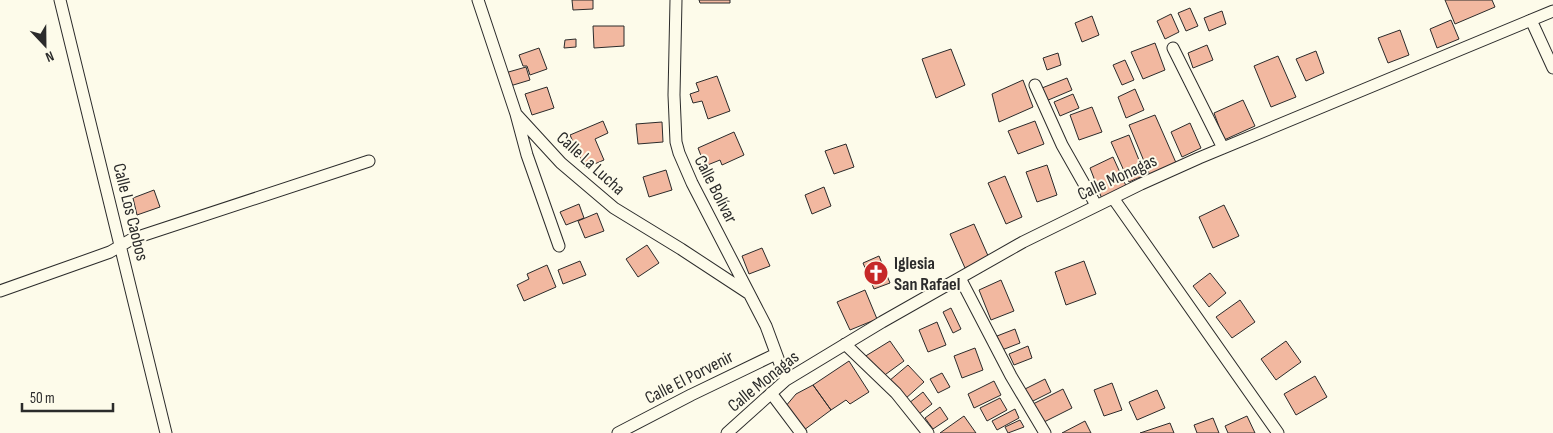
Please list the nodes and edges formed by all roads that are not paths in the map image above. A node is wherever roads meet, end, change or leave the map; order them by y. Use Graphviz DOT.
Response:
graph roads {
  1 [pos="60,0"];
  2 [pos="478,0"];
  3 [pos="676,0"];
  4 [pos="1553,11"];
  5 [pos="1531,20"];
  6 [pos="1173,48"];
  7 [pos="1553,68"];
  8 [pos="1035,85"];
  9 [pos="516,114"];
  10 [pos="1223,148"];
  11 [pos="369,161"];
  12 [pos="1113,198"];
  13 [pos="1096,205"];
  14 [pos="121,246"];
  15 [pos="558,246"];
  16 [pos="960,278"];
  17 [pos="0,291"];
  18 [pos="751,295"];
  19 [pos="845,344"];
  20 [pos="776,354"];
  21 [pos="786,380"];
  22 [pos="771,393"];
  23 [pos="166,433"];
  24 [pos="618,433"];
  25 [pos="727,433"];
  26 [pos="801,433"];
  27 [pos="928,433"];
  28 [pos="1045,433"];
  29 [pos="1278,433"];
  1 -- 14 [label="street, Calle Los Caobos"];
  2 -- 9 [label="street, Calle La Lucha"];
  3 -- 18 [label="street, Calle Bolívar"];
  4 -- 5 [label="street, Calle Monagas"];
  5 -- 7 [label="street"];
  5 -- 10 [label="street, Calle Monagas"];
  6 -- 10 [label="street"];
  8 -- 13 [label="street"];
  9 -- 15 [label="street"];
  9 -- 18 [label="street, Calle La Lucha"];
  10 -- 12 [label="street, Calle Monagas"];
  11 -- 14 [label="street"];
  12 -- 13 [label="street, Calle Monagas"];
  12 -- 29 [label="street"];
  13 -- 16 [label="street, Calle Monagas"];
  14 -- 17 [label="street"];
  14 -- 23 [label="street, Calle Los Caobos"];
  16 -- 19 [label="street, Calle Monagas"];
  16 -- 28 [label="street"];
  18 -- 20 [label="street, Calle Bolívar"];
  19 -- 21 [label="street, Calle Monagas"];
  19 -- 27 [label="street"];
  20 -- 21 [label="street, Calle Bolívar"];
  20 -- 24 [label="street, Calle El Porvenir"];
  21 -- 22 [label="street, Calle Monagas"];
  22 -- 25 [label="street, Calle Monagas"];
  22 -- 26 [label="street"];
}
